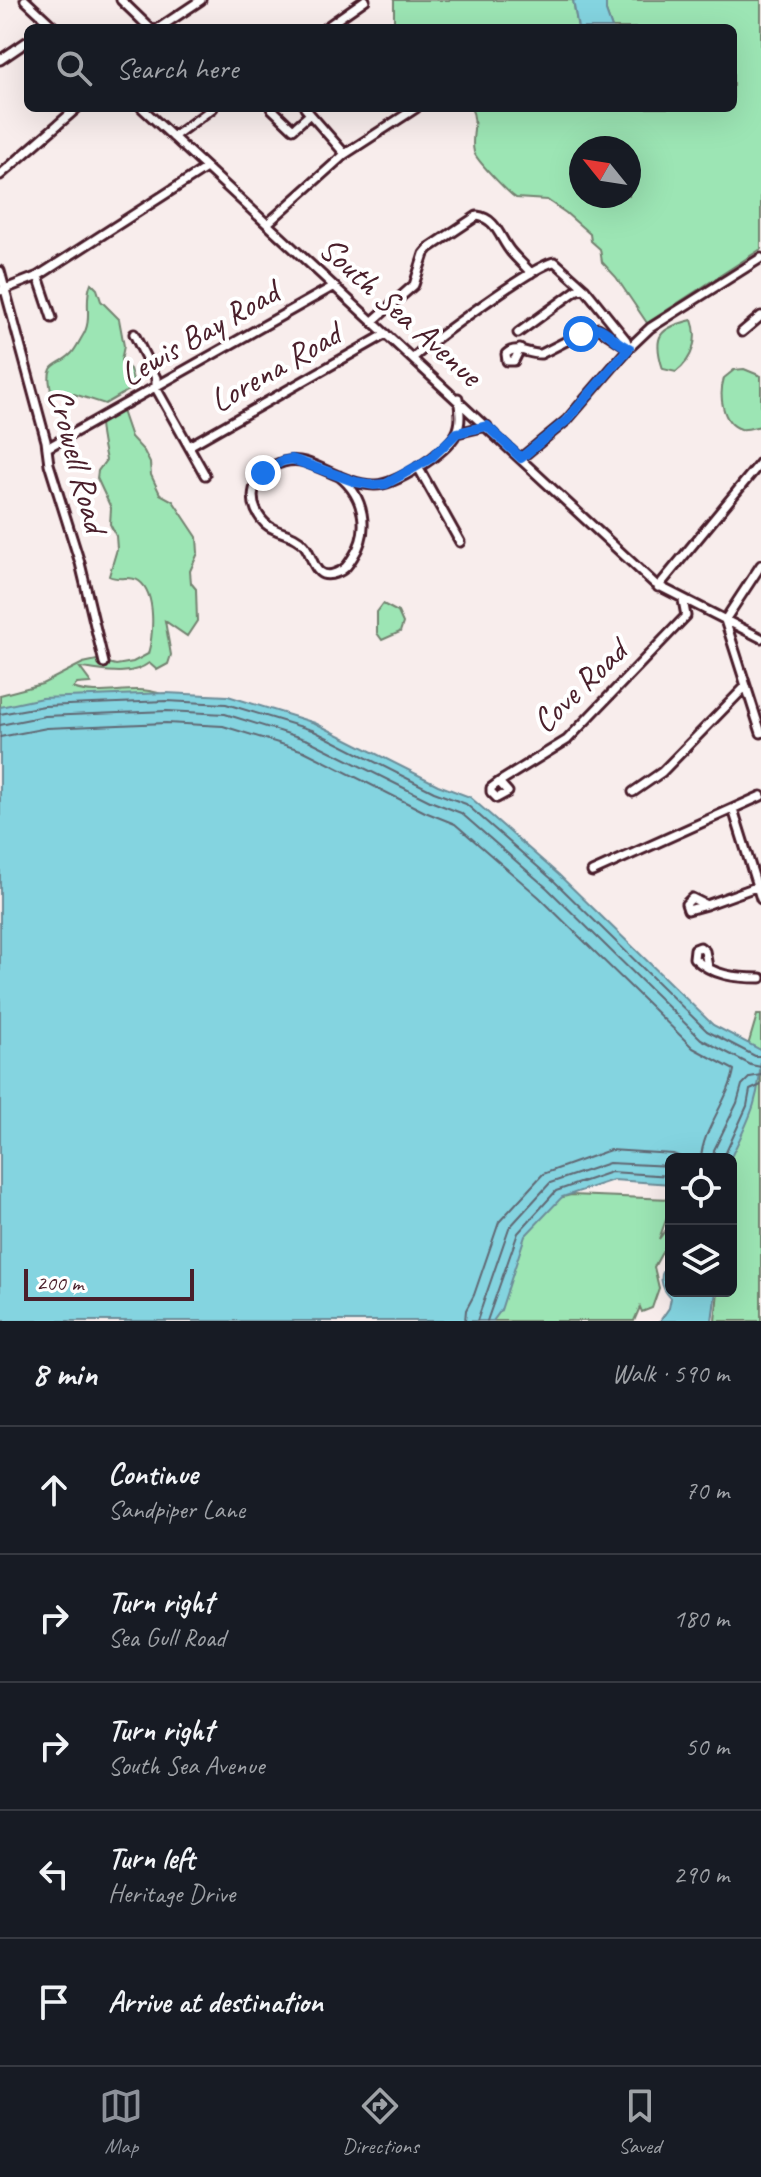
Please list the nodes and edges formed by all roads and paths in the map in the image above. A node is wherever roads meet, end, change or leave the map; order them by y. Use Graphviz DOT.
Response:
graph roads {
  1 [pos="25,0"];
  2 [pos="121,0"];
  3 [pos="201,0"];
  4 [pos="365,0"];
  5 [pos="48,24"];
  6 [pos="146,24"];
  7 [pos="165,24"];
  8 [pos="331,24"];
  9 [pos="24,44"];
  10 [pos="0,60"];
  11 [pos="72,112"];
  12 [pos="146,112"];
  13 [pos="207,112"];
  14 [pos="277,112"];
  15 [pos="307,112"];
  16 [pos="309,112"];
  17 [pos="410,112"];
  18 [pos="173,137"];
  19 [pos="345,154"];
  20 [pos="206,168"];
  21 [pos="0,175"];
  22 [pos="267,224"];
  23 [pos="761,258"];
  24 [pos="0,271"];
  25 [pos="531,273"];
  26 [pos="38,276"];
  27 [pos="334,286"];
  28 [pos="585,289"];
  29 [pos="3,290"];
  30 [pos="761,316"];
  31 [pos="52,318"];
  32 [pos="373,321"];
  33 [pos="742,332"];
  34 [pos="518,333"];
  35 [pos="134,334"];
  36 [pos="386,334"];
  37 [pos="629,348"];
  38 [pos="520,349"];
  39 [pos="413,358"];
  40 [pos="156,388"];
  41 [pos="458,398"];
  42 [pos="487,426"];
  43 [pos="457,433"];
  44 [pos="189,446"];
  45 [pos="47,448"];
  46 [pos="521,458"];
  47 [pos="761,462"];
  48 [pos="418,467"];
  49 [pos="205,475"];
  50 [pos="339,476"];
  51 [pos="374,485"];
  52 [pos="358,498"];
  53 [pos="460,542"];
  54 [pos="761,565"];
  55 [pos="658,587"];
  56 [pos="683,600"];
  57 [pos="701,609"];
  58 [pos="686,616"];
  59 [pos="725,620"];
  60 [pos="761,638"];
  61 [pos="104,663"];
  62 [pos="746,686"];
  63 [pos="761,733"];
  64 [pos="499,782"];
  65 [pos="633,792"];
  66 [pos="761,796"];
  67 [pos="733,809"];
  68 [pos="592,872"];
  69 [pos="756,887"];
  70 [pos="761,899"];
  71 [pos="706,905"];
  72 [pos="708,967"];
  73 [pos="761,978"];
  1 -- 5 [label="street"];
  2 -- 6 [label="street"];
  3 -- 7 [label="street"];
  4 -- 8 [label="street"];
  9 -- 10 [label="street"];
  11 -- 21 [label="street"];
  12 -- 18 [label="street, South Sea Avenue"];
  13 -- 18 [label="street"];
  14 -- 15 [label="street"];
  16 -- 19 [label="street"];
  17 -- 19 [label="street"];
  18 -- 20 [label="street, South Sea Avenue"];
  19 -- 22 [label="street"];
  20 -- 22 [label="street, South Sea Avenue"];
  20 -- 26 [label="street"];
  22 -- 27 [label="street, South Sea Avenue"];
  23 -- 37 [label="street"];
  24 -- 29 [label="street, Crowell Road"];
  25 -- 28 [label="street"];
  25 -- 32 [label="street"];
  25 -- 39 [label="street"];
  26 -- 29 [label="street"];
  26 -- 31 [label="street"];
  27 -- 32 [label="street, South Sea Avenue"];
  27 -- 40 [label="street, Lewis Bay Road"];
  28 -- 34 [label="street"];
  28 -- 37 [label="street"];
  29 -- 45 [label="street, Crowell Road"];
  30 -- 33 [label="street"];
  32 -- 36 [label="street, South Sea Avenue"];
  35 -- 40 [label="street"];
  36 -- 39 [label="street, South Sea Avenue"];
  36 -- 44 [label="street, Lorena Road"];
  37 -- 38 [label="street"];
  37 -- 46 [label="street"];
  39 -- 41 [label="street, South Sea Avenue"];
  40 -- 44 [label="street"];
  40 -- 45 [label="street, Lewis Bay Road"];
  41 -- 42 [label="street, South Sea Avenue"];
  41 -- 43 [label="street"];
  42 -- 43 [label="street"];
  42 -- 46 [label="street, South Sea Avenue"];
  43 -- 48 [label="street"];
  44 -- 49 [label="street"];
  45 -- 61 [label="street, Crowell Road"];
  46 -- 55 [label="street, South Sea Avenue"];
  47 -- 55 [label="street"];
  48 -- 51 [label="street"];
  48 -- 53 [label="street"];
  50 -- 51 [label="street"];
  50 -- 52 [label="street"];
  50 -- 52 [label="street"];
  51 -- 52 [label="street"];
  54 -- 59 [label="street"];
  55 -- 56 [label="street, South Sea Avenue"];
  56 -- 57 [label="street, South Sea Avenue"];
  56 -- 58 [label="street"];
  57 -- 58 [label="street, Cove Road"];
  57 -- 59 [label="street, South Sea Avenue"];
  58 -- 64 [label="street, Cove Road"];
  59 -- 60 [label="street, South Sea Avenue"];
  59 -- 62 [label="street"];
  62 -- 63 [label="street"];
  62 -- 65 [label="street"];
  66 -- 67 [label="street"];
  67 -- 68 [label="street"];
  67 -- 69 [label="street"];
  69 -- 70 [label="street"];
  69 -- 71 [label="street"];
  72 -- 73 [label="street"];
}
